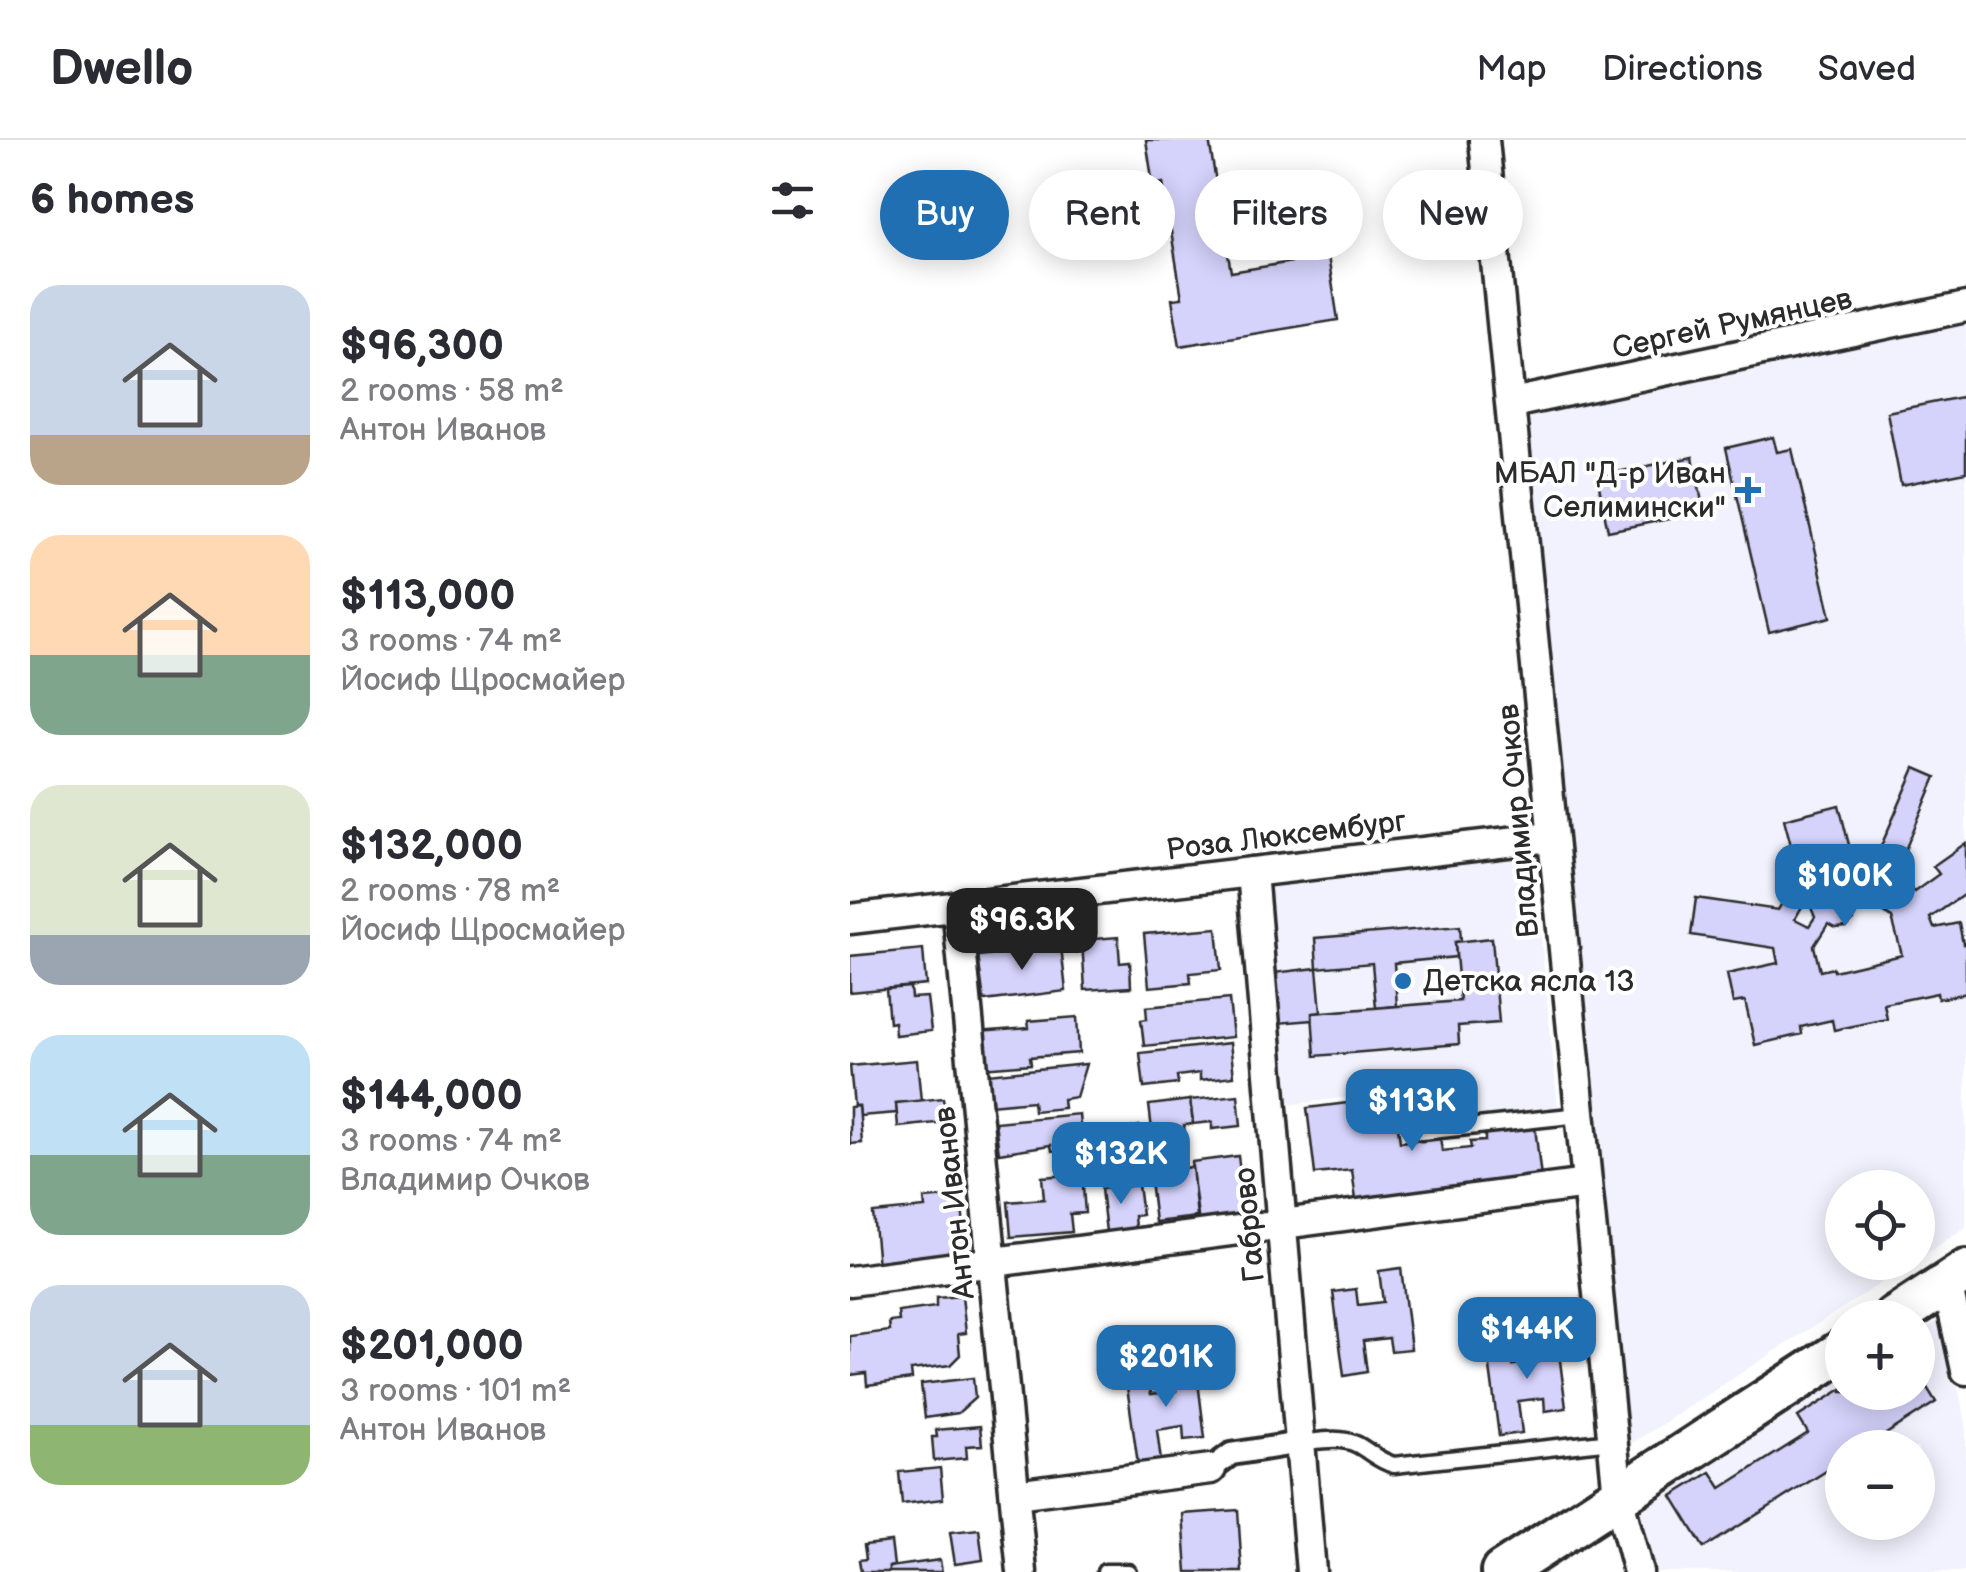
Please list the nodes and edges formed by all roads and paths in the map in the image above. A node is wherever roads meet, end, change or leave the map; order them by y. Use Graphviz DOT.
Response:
graph roads {
  1 [pos="1484,140"];
  2 [pos="1966,307"];
  3 [pos="1512,403"];
  4 [pos="1552,836"];
  5 [pos="1252,872"];
  6 [pos="957,906"];
  7 [pos="850,918"];
  8 [pos="1580,1115"];
  9 [pos="1422,1132"];
  10 [pos="1587,1184"];
  11 [pos="1282,1224"];
  12 [pos="992,1262"];
  13 [pos="1957,1277"];
  14 [pos="850,1281"];
  15 [pos="1922,1300"];
  16 [pos="1825,1362"];
  17 [pos="1966,1370"];
  18 [pos="1612,1441"];
  19 [pos="1300,1442"];
  20 [pos="1211,1469"];
  21 [pos="1015,1494"];
  22 [pos="1618,1496"];
  23 [pos="1022,1572"];
  24 [pos="1105,1572"];
  25 [pos="1128,1572"];
  26 [pos="1311,1572"];
  27 [pos="1502,1572"];
  28 [pos="1638,1572"];
  1 -- 3 [label="street, Владимир Очков"];
  2 -- 3 [label="street, Сергей Румянцев"];
  3 -- 4 [label="street, Владимир Очков"];
  4 -- 5 [label="street, Роза Люксембург"];
  4 -- 8 [label="street, Владимир Очков"];
  5 -- 6 [label="street, Роза Люксембург"];
  5 -- 11 [label="street, Габрово"];
  6 -- 7 [label="street, Роза Люксембург"];
  6 -- 12 [label="street, Антон Иванов"];
  8 -- 9 [label="lane"];
  8 -- 10 [label="street, Владимир Очков"];
  10 -- 11 [label="street"];
  10 -- 18 [label="street, Владимир Очков"];
  11 -- 12 [label="street"];
  11 -- 19 [label="street, Габрово"];
  12 -- 14 [label="street"];
  12 -- 21 [label="street, Антон Иванов"];
  13 -- 15 [label="main road"];
  13 -- 17 [label="street"];
  16 -- 22 [label="main road"];
  18 -- 19 [label="lane"];
  18 -- 22 [label="street, Владимир Очков"];
  19 -- 20 [label="street"];
  19 -- 26 [label="street, Габрово"];
  20 -- 21 [label="street"];
  21 -- 23 [label="street, Антон Иванов"];
  22 -- 27 [label="main road"];
  22 -- 28 [label="street, Владимир Очков"];
  24 -- 25 [label="lane"];
}
